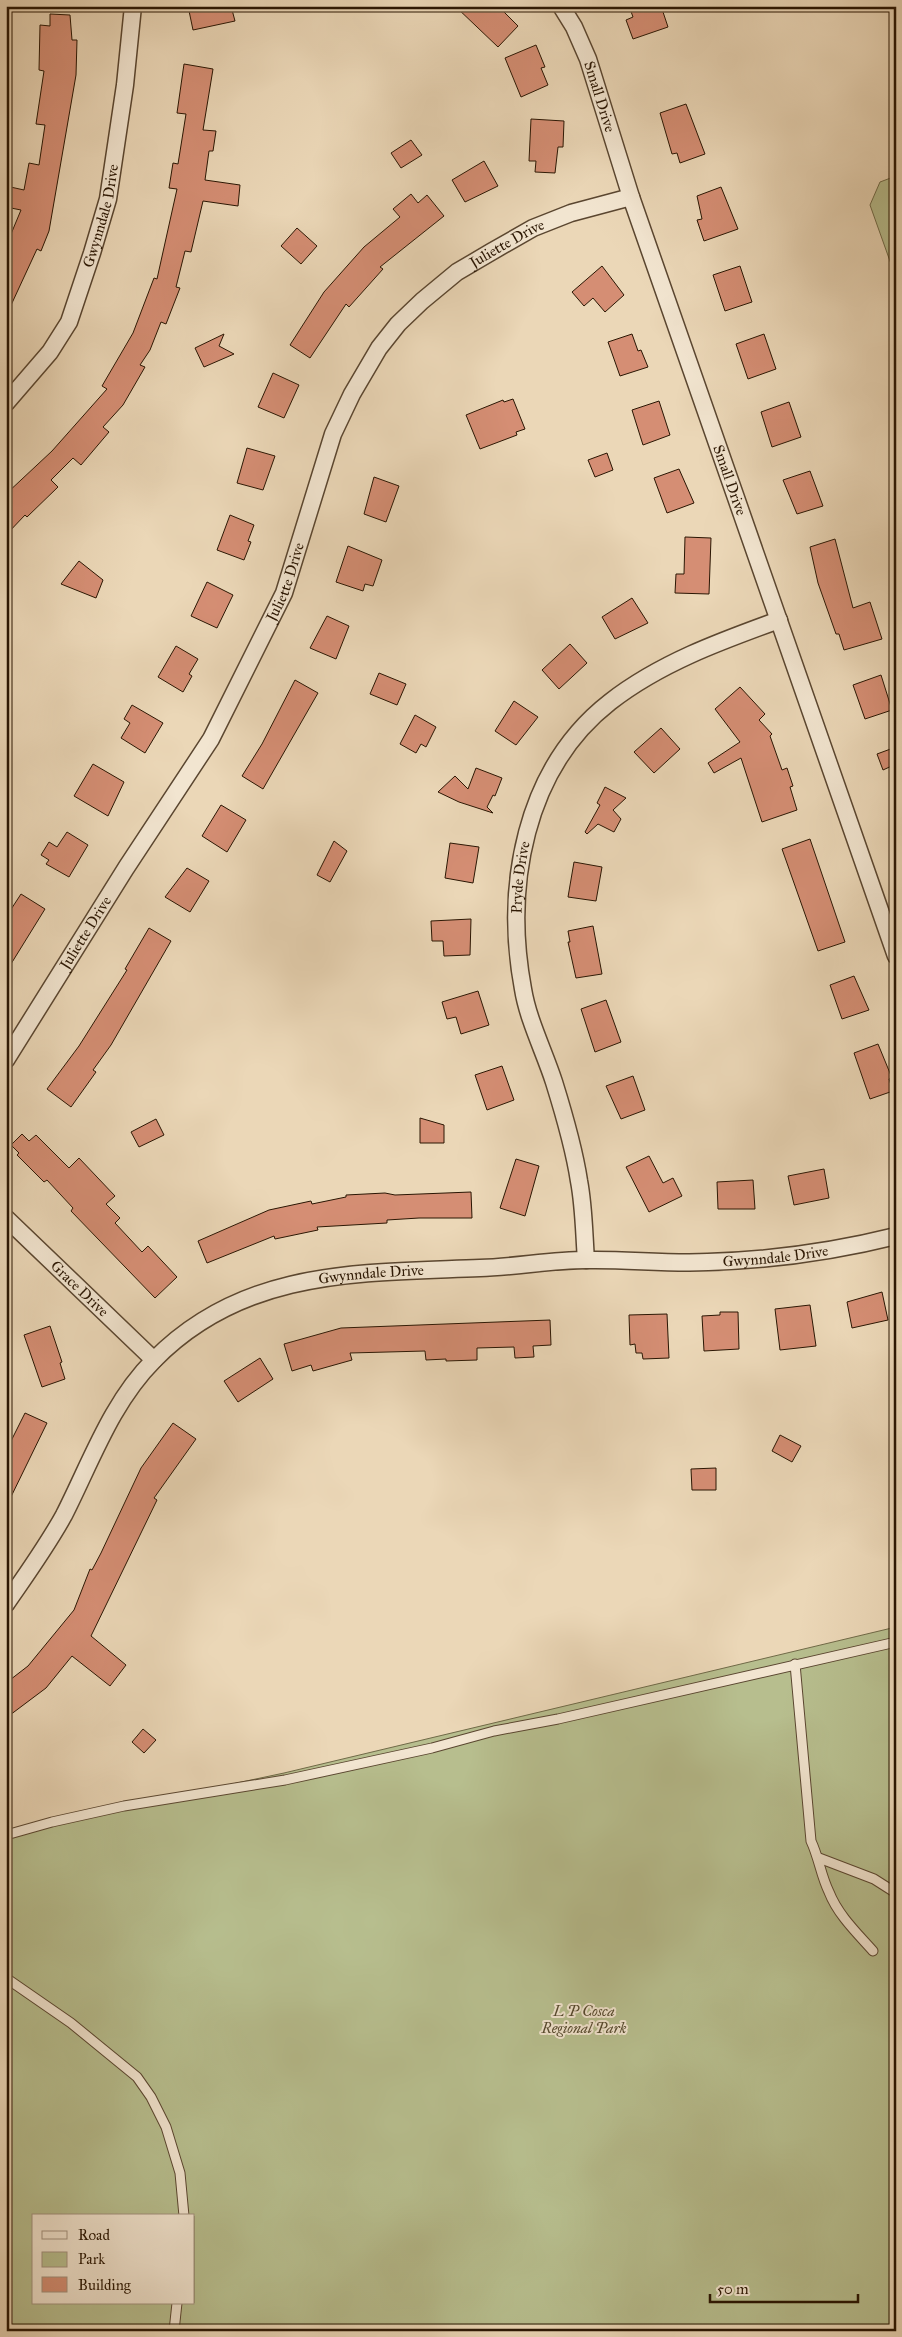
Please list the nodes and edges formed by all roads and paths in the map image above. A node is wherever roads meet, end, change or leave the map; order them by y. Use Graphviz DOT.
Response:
graph roads {
  1 [pos="133,6"];
  2 [pos="561,6"];
  3 [pos="631,197"];
  4 [pos="6,403"];
  5 [pos="780,620"];
  6 [pos="896,956"];
  7 [pos="6,1060"];
  8 [pos="6,1218"];
  9 [pos="896,1236"];
  10 [pos="586,1260"];
  11 [pos="154,1360"];
  12 [pos="6,1604"];
  13 [pos="896,1642"];
  14 [pos="795,1664"];
  15 [pos="6,1835"];
  16 [pos="819,1858"];
  17 [pos="896,1893"];
  18 [pos="873,1951"];
  19 [pos="6,1978"];
  20 [pos="184,2214"];
  21 [pos="177,2304"];
  22 [pos="174,2331"];
  1 -- 4 [label="street, Gwynndale Drive"];
  2 -- 3 [label="street, Small Drive"];
  3 -- 5 [label="street, Small Drive"];
  3 -- 7 [label="street, Juliette Drive"];
  5 -- 6 [label="street, Small Drive"];
  5 -- 10 [label="street, Pryde Drive"];
  8 -- 11 [label="street, Grace Drive"];
  9 -- 10 [label="street, Gwynndale Drive"];
  10 -- 11 [label="street, Gwynndale Drive"];
  11 -- 12 [label="street, Gwynndale Drive"];
  13 -- 14 [label="lane"];
  14 -- 15 [label="lane"];
  14 -- 16 [label="lane"];
  16 -- 17 [label="lane"];
  16 -- 18 [label="lane"];
  19 -- 20 [label="lane"];
  21 -- 22 [label="lane"];
}
